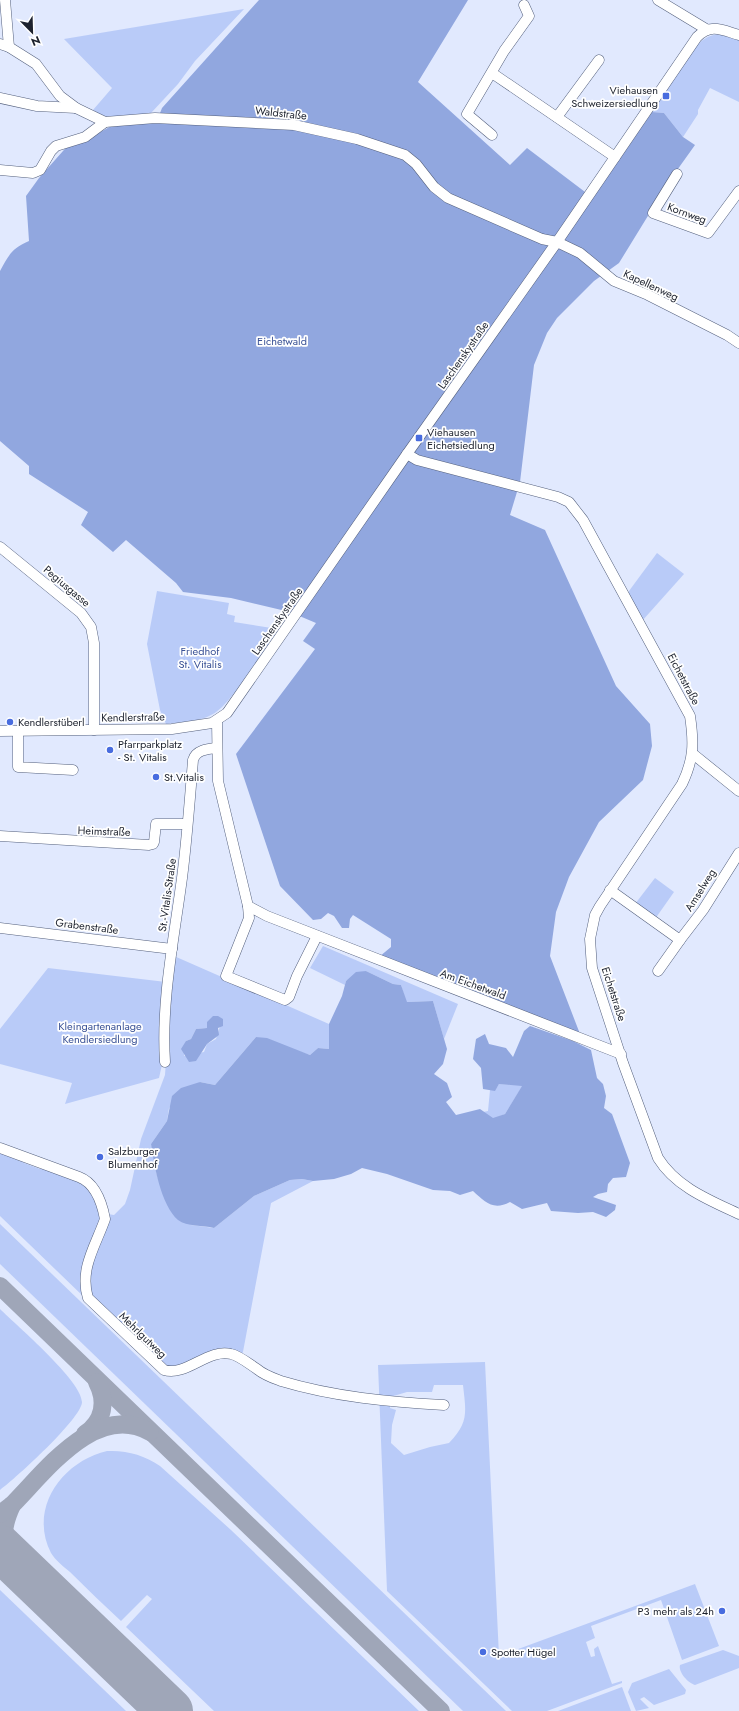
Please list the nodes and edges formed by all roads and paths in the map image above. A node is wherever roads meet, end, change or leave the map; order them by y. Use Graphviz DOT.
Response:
graph roads {
  1 [pos="5,0"];
  2 [pos="658,0"];
  3 [pos="524,5"];
  4 [pos="706,29"];
  5 [pos="739,35"];
  6 [pos="5,45"];
  7 [pos="599,60"];
  8 [pos="492,72"];
  9 [pos="0,98"];
  10 [pos="76,108"];
  11 [pos="557,117"];
  12 [pos="105,122"];
  13 [pos="492,135"];
  14 [pos="615,157"];
  15 [pos="0,170"];
  16 [pos="677,174"];
  17 [pos="739,191"];
  18 [pos="557,242"];
  19 [pos="739,343"];
  20 [pos="407,454"];
  21 [pos="0,547"];
  22 [pos="218,721"];
  23 [pos="94,730"];
  24 [pos="0,731"];
  25 [pos="18,731"];
  26 [pos="217,748"];
  27 [pos="693,754"];
  28 [pos="73,770"];
  29 [pos="739,791"];
  30 [pos="187,824"];
  31 [pos="0,836"];
  32 [pos="739,852"];
  33 [pos="610,890"];
  34 [pos="248,906"];
  35 [pos="0,928"];
  36 [pos="317,936"];
  37 [pos="680,940"];
  38 [pos="172,949"];
  39 [pos="658,971"];
  40 [pos="620,1054"];
  41 [pos="165,1062"];
  42 [pos="0,1148"];
  43 [pos="739,1214"];
  44 [pos="444,1405"];
  1 -- 6 [label="street"];
  2 -- 4 [label="street"];
  3 -- 8 [label="street"];
  4 -- 5 [label="street"];
  4 -- 14 [label="street, Laschenskystraße"];
  6 -- 10 [label="street"];
  7 -- 11 [label="street"];
  8 -- 11 [label="street"];
  8 -- 13 [label="street"];
  9 -- 10 [label="street"];
  10 -- 12 [label="street"];
  11 -- 14 [label="street"];
  12 -- 15 [label="street"];
  12 -- 18 [label="street, Waldstraße"];
  14 -- 18 [label="street, Laschenskystraße"];
  16 -- 17 [label="street, Kornweg"];
  18 -- 19 [label="street, Kapellenweg"];
  18 -- 20 [label="street, Laschenskystraße"];
  20 -- 22 [label="street, Laschenskystraße"];
  20 -- 27 [label="street, Eichetstraße"];
  21 -- 23 [label="street, Pegiusgasse"];
  22 -- 23 [label="street, Kendlerstraße"];
  22 -- 26 [label="street"];
  23 -- 25 [label="street, Kendlerstraße"];
  24 -- 25 [label="street, Kendlerstraße"];
  25 -- 28 [label="street"];
  26 -- 30 [label="street, St.-Vitalis-Straße"];
  26 -- 34 [label="street"];
  27 -- 29 [label="street"];
  27 -- 33 [label="street, Eichetstraße"];
  30 -- 31 [label="street, Heimstraße"];
  30 -- 38 [label="street, St.-Vitalis-Straße"];
  32 -- 37 [label="street, Amselweg"];
  33 -- 37 [label="street"];
  33 -- 40 [label="street, Eichetstraße"];
  34 -- 36 [label="street, Am Eichetwald"];
  34 -- 36 [label="street"];
  35 -- 38 [label="street, Grabenstraße"];
  36 -- 40 [label="street, Am Eichetwald"];
  37 -- 39 [label="street, Amselweg"];
  38 -- 41 [label="street, St.-Vitalis-Straße"];
  40 -- 43 [label="street, Eichetstraße"];
  42 -- 44 [label="street, Mehrlgutweg"];
}
